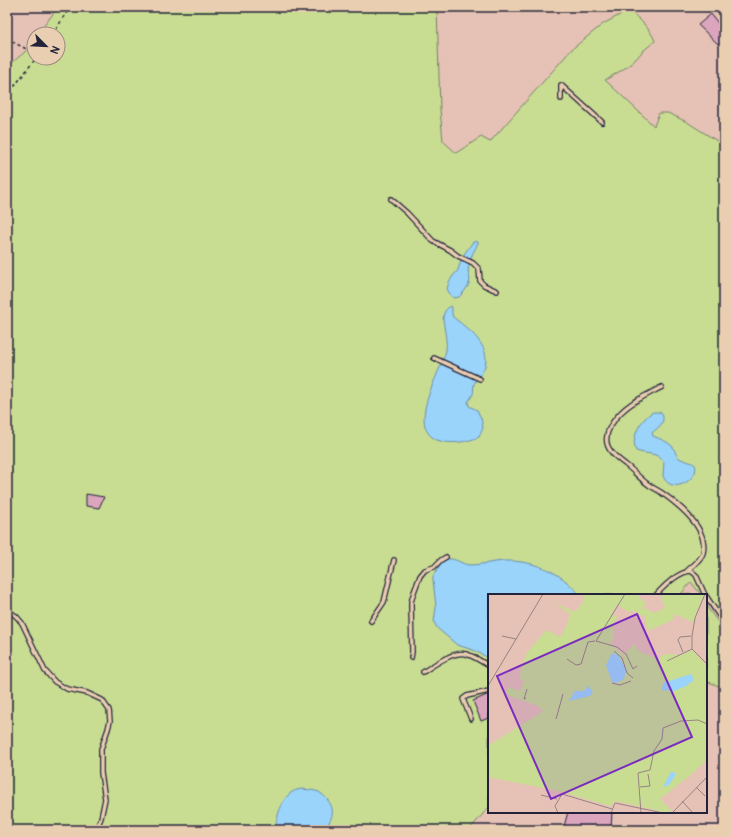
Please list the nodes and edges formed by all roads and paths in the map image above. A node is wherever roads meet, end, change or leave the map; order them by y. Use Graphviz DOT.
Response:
graph roads {
  1 [pos="70,7"];
  2 [pos="58,26"];
  3 [pos="7,39"];
  4 [pos="26,49"];
  5 [pos="30,66"];
  6 [pos="7,96"];
  7 [pos="561,99"];
  8 [pos="602,122"];
  9 [pos="391,199"];
  10 [pos="497,291"];
  11 [pos="434,358"];
  12 [pos="480,379"];
  13 [pos="662,387"];
  14 [pos="446,557"];
  15 [pos="394,560"];
  16 [pos="687,571"];
  17 [pos="657,594"];
  18 [pos="705,594"];
  19 [pos="707,597"];
  20 [pos="7,610"];
  21 [pos="370,621"];
  22 [pos="724,622"];
  23 [pos="412,658"];
  24 [pos="488,665"];
  25 [pos="423,672"];
  26 [pos="488,690"];
  27 [pos="471,719"];
  28 [pos="96,830"];
  1 -- 2 [label="path"];
  3 -- 4 [label="path"];
  5 -- 6 [label="path"];
  7 -- 8 [label="lane"];
  9 -- 10 [label="lane"];
  11 -- 12 [label="lane"];
  13 -- 16 [label="lane"];
  14 -- 23 [label="lane"];
  15 -- 21 [label="lane"];
  16 -- 17 [label="lane"];
  16 -- 18 [label="lane"];
  19 -- 22 [label="lane"];
  20 -- 28 [label="lane"];
  24 -- 25 [label="lane"];
  26 -- 27 [label="lane"];
}
